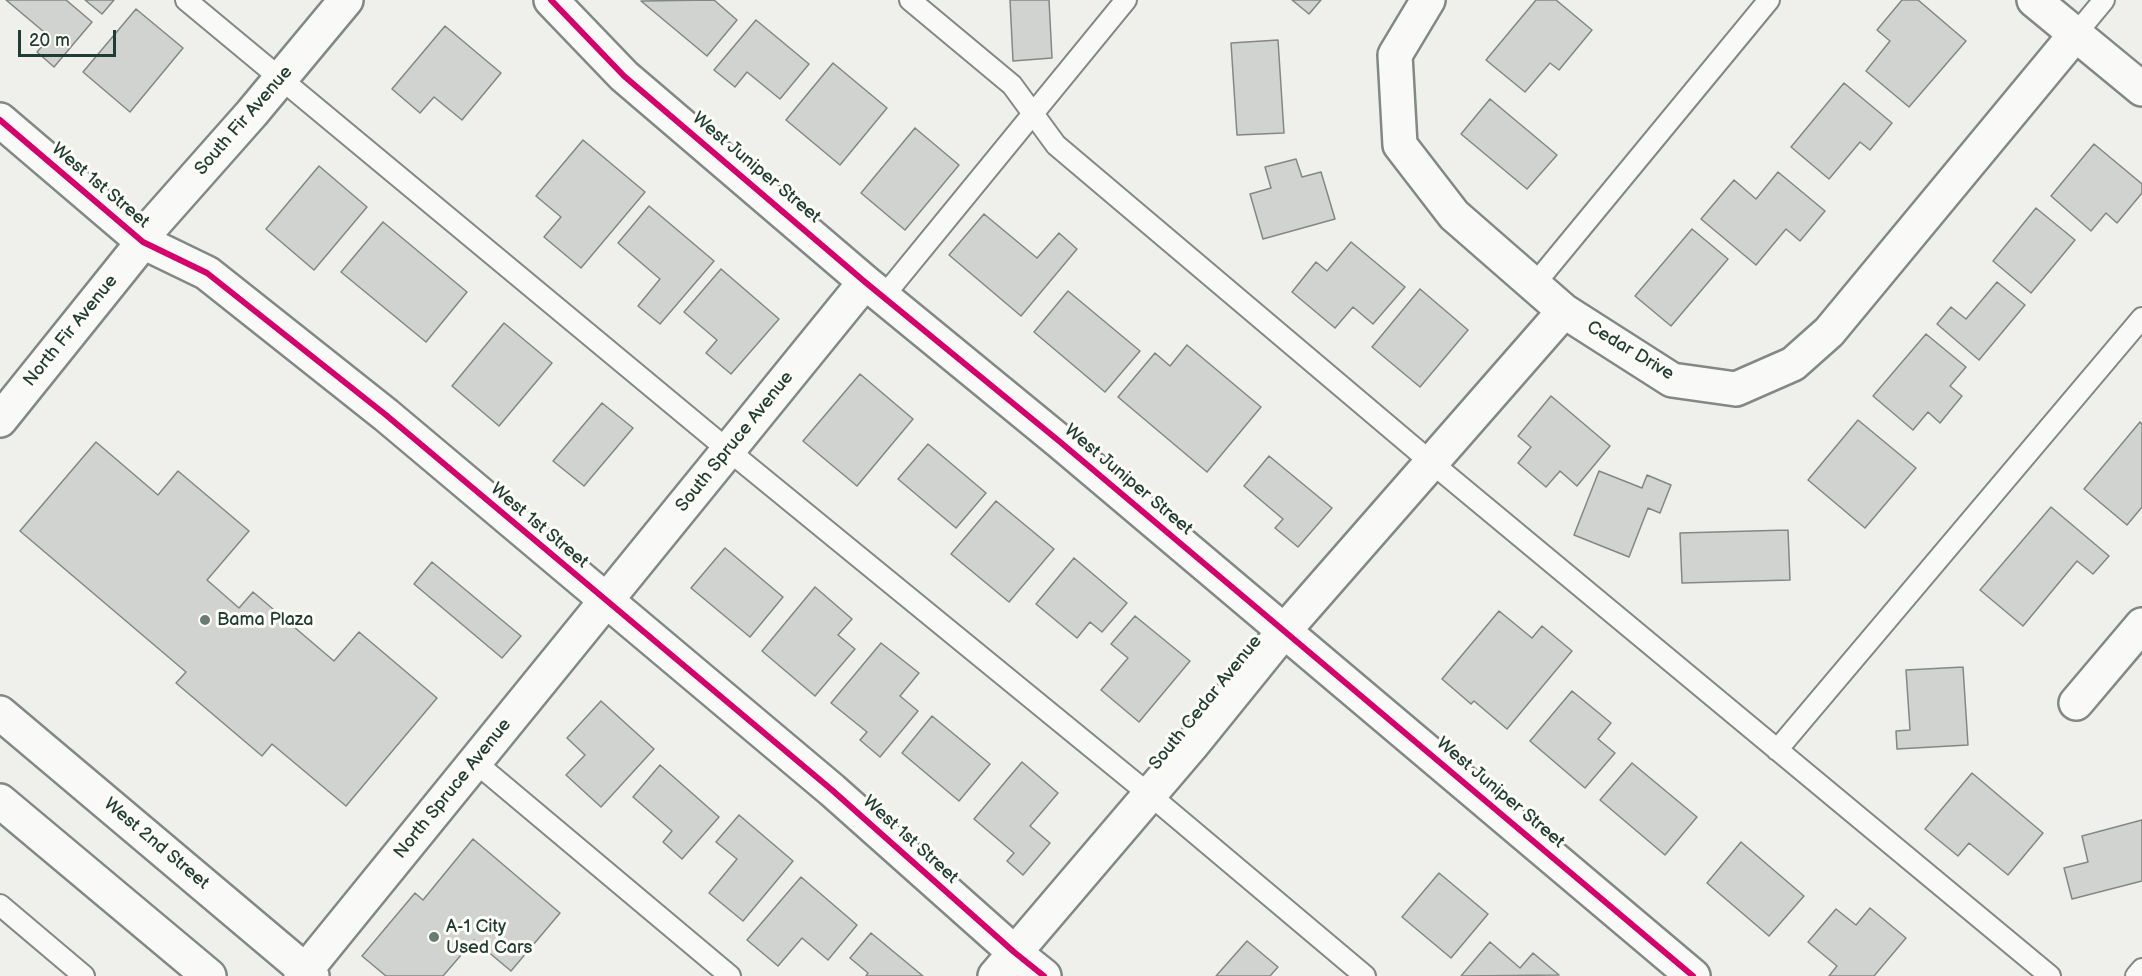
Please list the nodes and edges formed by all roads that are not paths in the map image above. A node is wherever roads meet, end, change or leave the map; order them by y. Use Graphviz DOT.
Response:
graph roads {
  1 [pos="186,0"];
  2 [pos="346,0"];
  3 [pos="551,0"];
  4 [pos="910,0"];
  5 [pos="1126,0"];
  6 [pos="1428,0"];
  7 [pos="1769,0"];
  8 [pos="2034,0"];
  9 [pos="2104,0"];
  10 [pos="2075,35"];
  11 [pos="280,79"];
  12 [pos="2142,89"];
  13 [pos="1032,112"];
  14 [pos="0,120"];
  15 [pos="143,242"];
  16 [pos="1534,285"];
  17 [pos="874,289"];
  18 [pos="1564,311"];
  19 [pos="2142,318"];
  20 [pos="0,420"];
  21 [pos="728,450"];
  22 [pos="1432,463"];
  23 [pos="605,602"];
  24 [pos="2142,625"];
  25 [pos="1284,631"];
  26 [pos="2076,703"];
  27 [pos="0,713"];
  28 [pos="1777,750"];
  29 [pos="475,762"];
  30 [pos="1150,795"];
  31 [pos="0,801"];
  32 [pos="0,904"];
  33 [pos="1004,964"];
  34 [pos="2142,969"];
  35 [pos="306,974"];
  36 [pos="84,976"];
  37 [pos="209,976"];
  38 [pos="730,976"];
  39 [pos="1044,976"];
  40 [pos="1365,976"];
  41 [pos="1693,976"];
  42 [pos="2050,976"];
  43 [pos="2136,976"];
  1 -- 11 [label="lane"];
  2 -- 11 [label="street, South Fir Avenue"];
  3 -- 17 [label="street, West Juniper Street"];
  4 -- 13 [label="lane"];
  5 -- 13 [label="lane"];
  6 -- 16 [label="street, Cedar Drive"];
  7 -- 16 [label="lane"];
  8 -- 10 [label="street"];
  9 -- 10 [label="lane"];
  10 -- 12 [label="street"];
  10 -- 18 [label="street, Cedar Drive"];
  11 -- 15 [label="street, South Fir Avenue"];
  11 -- 21 [label="lane"];
  13 -- 17 [label="lane"];
  13 -- 22 [label="lane"];
  14 -- 15 [label="street, West 1st Street"];
  15 -- 20 [label="street, North Fir Avenue"];
  15 -- 23 [label="street, West 1st Street"];
  16 -- 18 [label="street, Cedar Drive"];
  17 -- 21 [label="street, South Spruce Avenue"];
  17 -- 25 [label="street, West Juniper Street"];
  18 -- 22 [label="street, South Cedar Avenue"];
  19 -- 28 [label="lane"];
  21 -- 23 [label="street, South Spruce Avenue"];
  21 -- 30 [label="lane"];
  22 -- 25 [label="street, South Cedar Avenue"];
  22 -- 28 [label="lane"];
  23 -- 29 [label="street, North Spruce Avenue"];
  23 -- 33 [label="street, West 1st Street"];
  24 -- 26 [label="street"];
  25 -- 30 [label="street, South Cedar Avenue"];
  25 -- 41 [label="street, West Juniper Street"];
  27 -- 35 [label="street, West 2nd Street"];
  28 -- 42 [label="lane"];
  29 -- 35 [label="street, North Spruce Avenue"];
  29 -- 38 [label="lane"];
  30 -- 33 [label="street, South Cedar Avenue"];
  30 -- 40 [label="lane"];
  31 -- 37 [label="street"];
  32 -- 36 [label="lane"];
  33 -- 39 [label="street, West 1st Street"];
  34 -- 43 [label="lane"];
}
